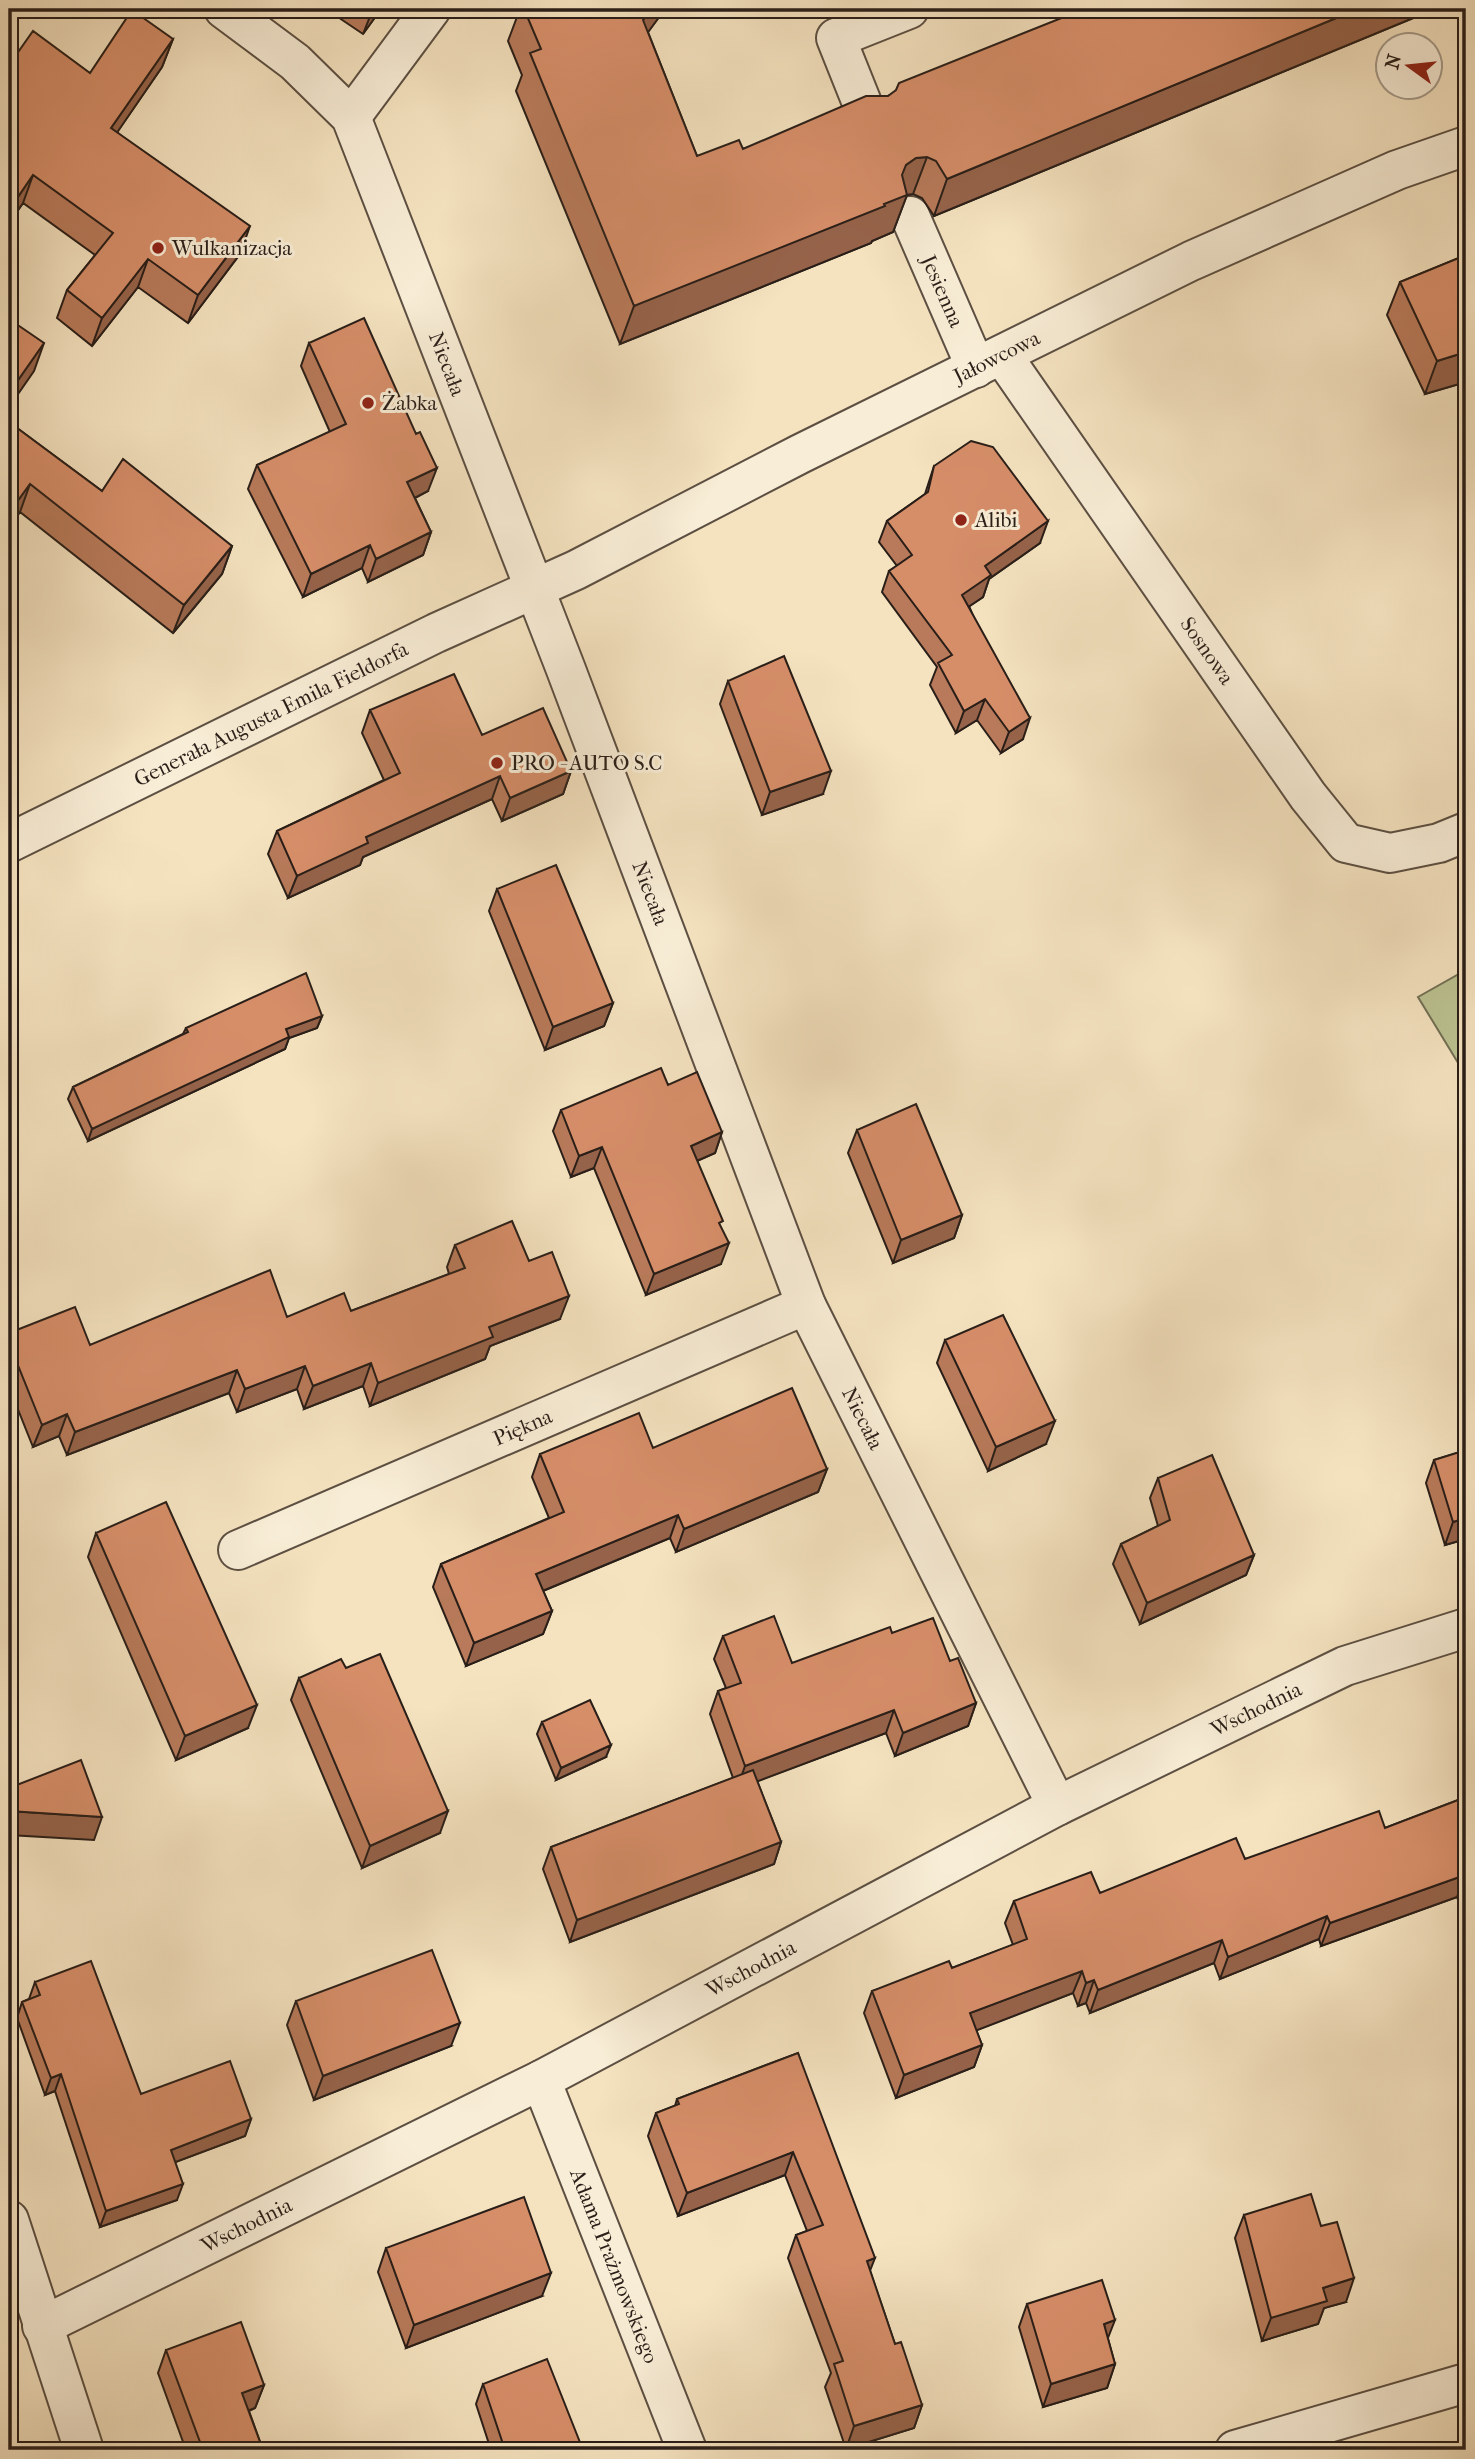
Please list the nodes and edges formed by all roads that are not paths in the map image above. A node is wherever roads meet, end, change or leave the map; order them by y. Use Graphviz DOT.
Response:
graph roads {
  1 [pos="224,9"];
  2 [pos="431,9"];
  3 [pos="909,9"];
  4 [pos="866,113"];
  5 [pos="351,117"];
  6 [pos="1466,146"];
  7 [pos="910,216"];
  8 [pos="989,361"];
  9 [pos="536,590"];
  10 [pos="1466,832"];
  11 [pos="9,843"];
  12 [pos="806,1305"];
  13 [pos="238,1550"];
  14 [pos="1466,1628"];
  15 [pos="1057,1806"];
  16 [pos="541,2080"];
  17 [pos="9,2220"];
  18 [pos="42,2326"];
  19 [pos="1466,2383"];
  20 [pos="83,2450"];
  21 [pos="688,2450"];
  22 [pos="1235,2450"];
  1 -- 5 [label="street, Niecała"];
  2 -- 5 [label="street"];
  3 -- 4 [label="street"];
  5 -- 9 [label="street, Niecała"];
  6 -- 8 [label="street, Jałowcowa"];
  7 -- 8 [label="street, Jesienna"];
  8 -- 9 [label="street, Jałowcowa"];
  8 -- 10 [label="street, Sosnowa"];
  9 -- 11 [label="street, Generała Augusta Emila Fieldorfa"];
  9 -- 12 [label="street, Niecała"];
  12 -- 13 [label="street, Piękna"];
  12 -- 15 [label="street, Niecała"];
  14 -- 15 [label="street, Wschodnia"];
  15 -- 16 [label="street, Wschodnia"];
  16 -- 18 [label="street, Wschodnia"];
  16 -- 21 [label="street, Adama Prażmowskiego"];
  17 -- 18 [label="street"];
  18 -- 20 [label="street"];
  19 -- 22 [label="street"];
}
